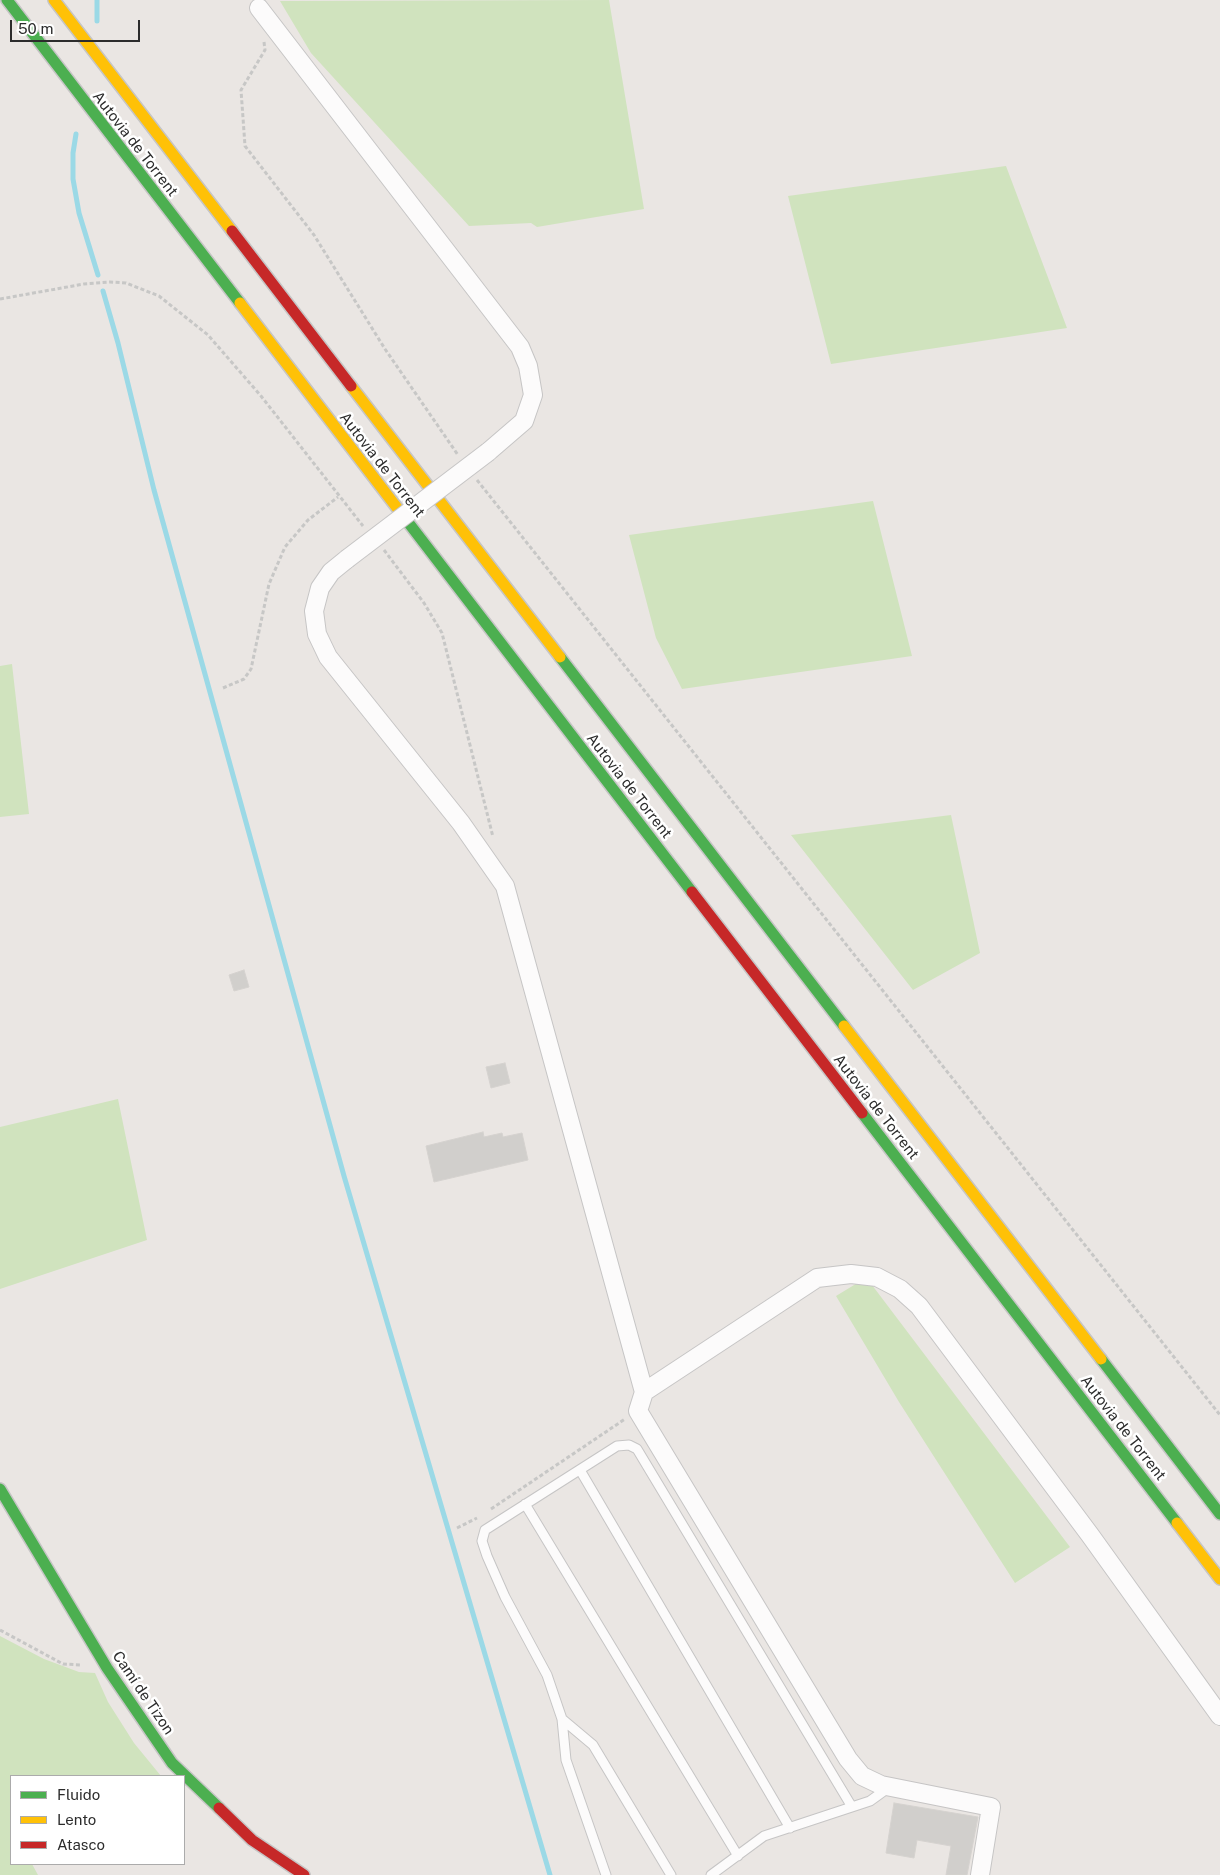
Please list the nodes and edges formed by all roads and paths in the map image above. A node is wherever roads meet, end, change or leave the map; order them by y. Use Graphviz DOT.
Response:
graph roads {
  1 [pos="1,0"];
  2 [pos="7,0"];
  3 [pos="54,0"];
  4 [pos="259,8"];
  5 [pos="14,11"];
  6 [pos="0,299"];
  7 [pos="463,463"];
  8 [pos="476,478"];
  9 [pos="338,496"];
  10 [pos="364,527"];
  11 [pos="383,550"];
  12 [pos="223,688"];
  13 [pos="493,839"];
  14 [pos="644,1392"];
  15 [pos="638,1410"];
  16 [pos="1220,1415"];
  17 [pos="580,1470"];
  18 [pos="0,1489"];
  19 [pos="526,1504"];
  20 [pos="1220,1514"];
  21 [pos="457,1528"];
  22 [pos="1220,1579"];
  23 [pos="0,1630"];
  24 [pos="107,1668"];
  25 [pos="1220,1716"];
  26 [pos="562,1719"];
  27 [pos="184,1775"];
  28 [pos="185,1776"];
  29 [pos="890,1787"];
  30 [pos="852,1807"];
  31 [pos="790,1828"];
  32 [pos="738,1856"];
  33 [pos="304,1875"];
  34 [pos="606,1875"];
  35 [pos="671,1875"];
  36 [pos="711,1875"];
  37 [pos="980,1875"];
  1 -- 5 [label="main road"];
  2 -- 5 [label="main road"];
  3 -- 20 [label="main road, Autovia de Torrent"];
  4 -- 7 [label="path"];
  4 -- 14 [label="street, bridge"];
  5 -- 22 [label="main road, Autovia de Torrent"];
  6 -- 9 [label="path"];
  8 -- 16 [label="path"];
  9 -- 10 [label="path"];
  9 -- 12 [label="path"];
  11 -- 13 [label="path"];
  14 -- 15 [label="street"];
  14 -- 25 [label="street"];
  15 -- 21 [label="path"];
  15 -- 29 [label="street"];
  17 -- 19 [label="lane"];
  17 -- 30 [label="lane"];
  17 -- 31 [label="lane"];
  18 -- 24 [label="main road, Camí de Tizon"];
  19 -- 26 [label="lane"];
  19 -- 32 [label="lane"];
  23 -- 24 [label="path"];
  24 -- 27 [label="main road, Camí de Tizon"];
  26 -- 34 [label="lane"];
  26 -- 35 [label="lane"];
  28 -- 33 [label="main road, Camí de Tizon"];
  29 -- 30 [label="lane"];
  29 -- 37 [label="street"];
  30 -- 31 [label="lane"];
  31 -- 32 [label="lane"];
  32 -- 36 [label="lane"];
}
